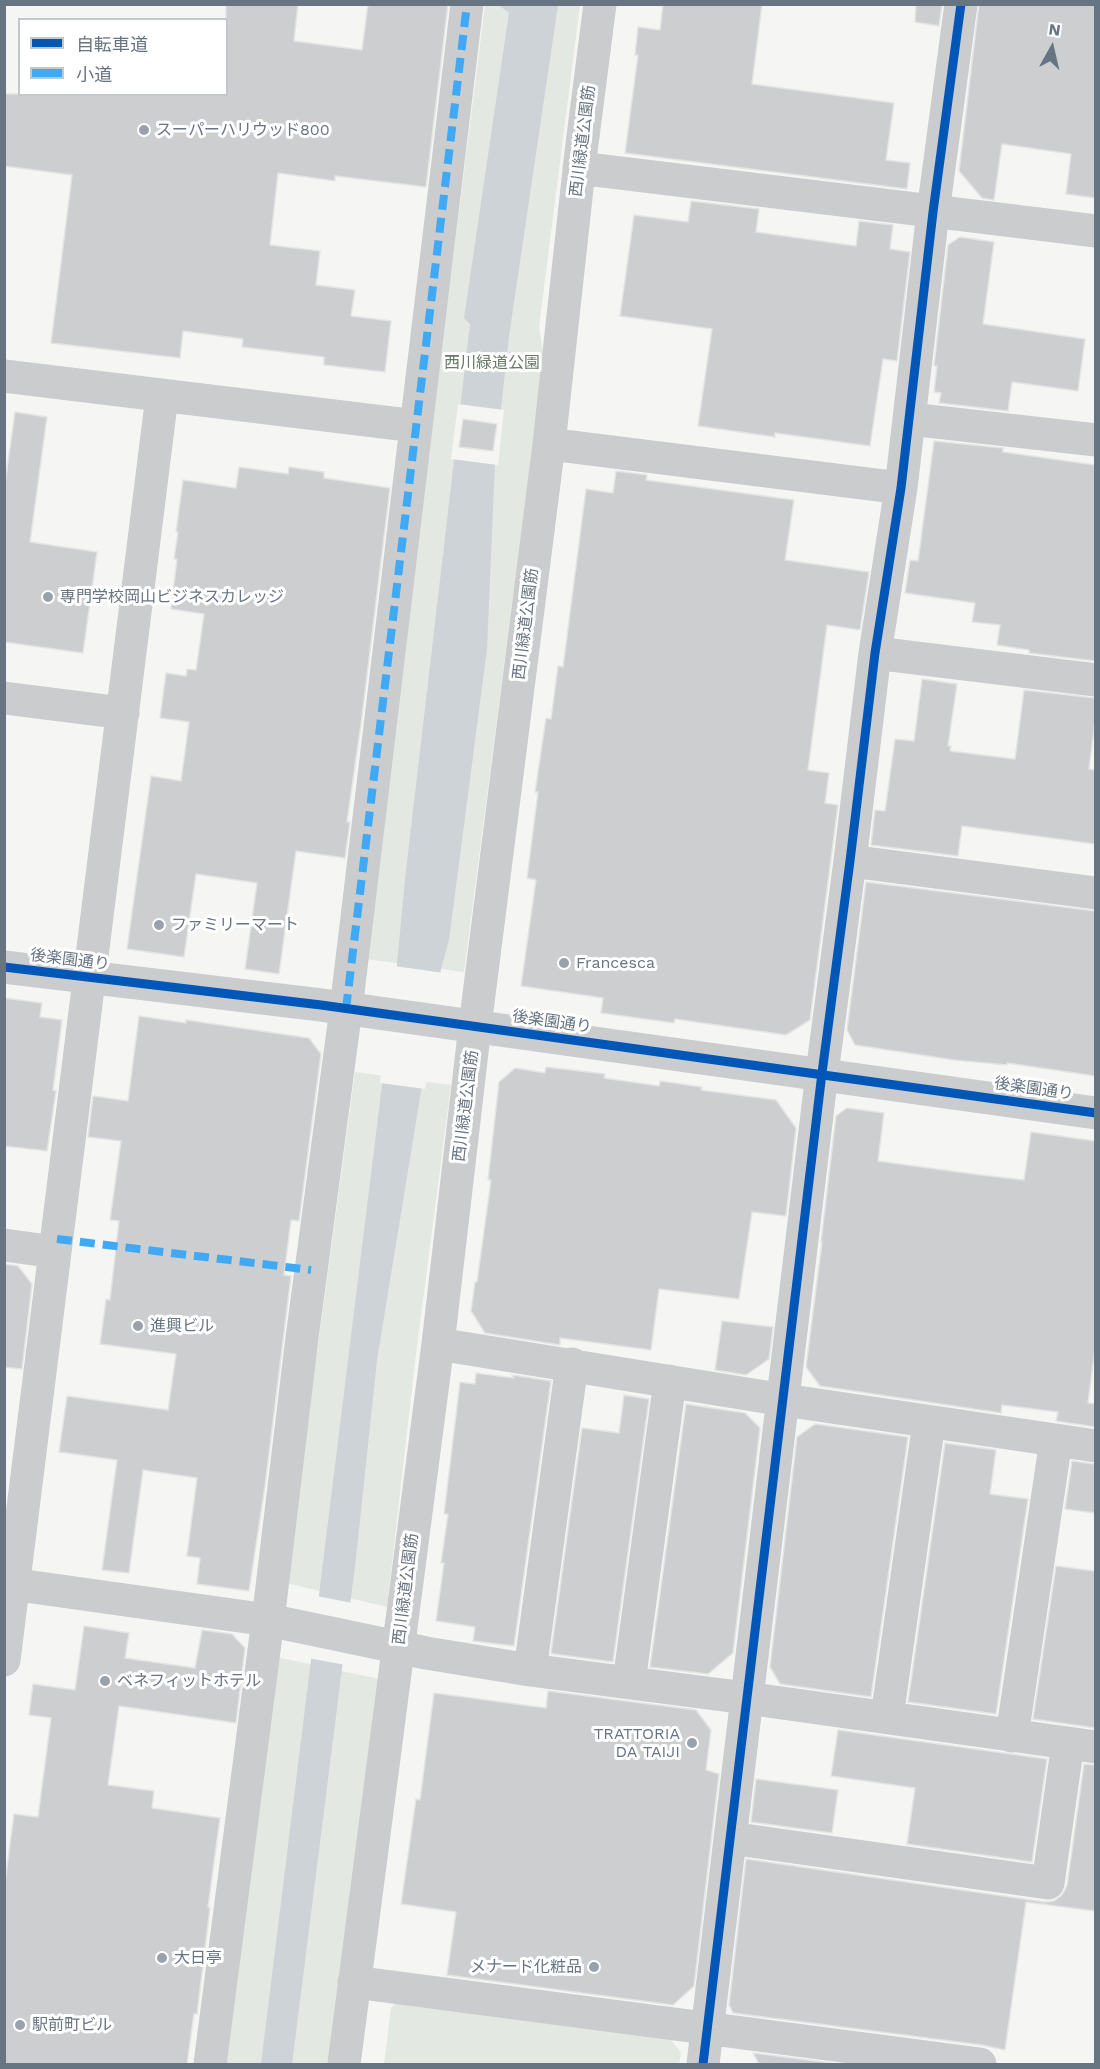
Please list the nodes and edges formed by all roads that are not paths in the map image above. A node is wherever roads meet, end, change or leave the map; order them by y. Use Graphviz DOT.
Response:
graph roads {
  1 [pos="467,4"];
  2 [pos="600,4"];
  3 [pos="961,4"];
  4 [pos="579,168"];
  5 [pos="933,212"];
  6 [pos="1095,231"];
  7 [pos="4,376"];
  8 [pos="162,396"];
  9 [pos="909,419"];
  10 [pos="416,426"];
  11 [pos="1095,440"];
  12 [pos="549,444"];
  13 [pos="901,488"];
  14 [pos="875,653"];
  15 [pos="1095,680"];
  16 [pos="4,698"];
  17 [pos="123,713"];
  18 [pos="850,861"];
  19 [pos="1095,893"];
  20 [pos="4,967"];
  21 [pos="90,977"];
  22 [pos="346,1009"];
  23 [pos="475,1026"];
  24 [pos="822,1073"];
  25 [pos="1095,1113"];
  26 [pos="4,1245"];
  27 [pos="55,1252"];
  28 [pos="438,1344"];
  29 [pos="572,1364"];
  30 [pos="670,1381"];
  31 [pos="784,1400"];
  32 [pos="929,1422"];
  33 [pos="1056,1440"];
  34 [pos="1095,1446"];
  35 [pos="9,1584"];
  36 [pos="268,1620"];
  37 [pos="399,1647"];
  38 [pos="4,1660"];
  39 [pos="530,1670"];
  40 [pos="629,1682"];
  41 [pos="746,1698"];
  42 [pos="887,1718"];
  43 [pos="1012,1736"];
  44 [pos="1082,1745"];
  45 [pos="729,1838"];
  46 [pos="354,1982"];
  47 [pos="707,2029"];
  48 [pos="210,2064"];
  49 [pos="344,2064"];
  50 [pos="702,2064"];
  51 [pos="980,2064"];
  1 -- 10 [label="street"];
  2 -- 4 [label="street, 西川緑道公園筋"];
  3 -- 5 [label="street"];
  4 -- 5 [label="street"];
  4 -- 12 [label="street, 西川緑道公園筋"];
  5 -- 6 [label="street"];
  5 -- 9 [label="street"];
  7 -- 8 [label="street"];
  8 -- 10 [label="street"];
  8 -- 17 [label="street"];
  9 -- 11 [label="street"];
  9 -- 13 [label="street"];
  10 -- 22 [label="street"];
  12 -- 13 [label="street"];
  12 -- 23 [label="street, 西川緑道公園筋"];
  13 -- 14 [label="street"];
  14 -- 15 [label="street"];
  14 -- 18 [label="street"];
  16 -- 17 [label="street"];
  17 -- 21 [label="street"];
  18 -- 19 [label="street"];
  18 -- 24 [label="street"];
  20 -- 21 [label="street, 後楽園通り"];
  21 -- 22 [label="street, 後楽園通り"];
  21 -- 27 [label="street"];
  22 -- 23 [label="street, 後楽園通り"];
  22 -- 36 [label="street"];
  23 -- 24 [label="street, 後楽園通り"];
  23 -- 28 [label="street, 西川緑道公園筋"];
  24 -- 25 [label="street, 後楽園通り"];
  24 -- 31 [label="street"];
  26 -- 27 [label="street"];
  27 -- 35 [label="street"];
  28 -- 29 [label="street"];
  28 -- 37 [label="street, 西川緑道公園筋"];
  29 -- 30 [label="street"];
  29 -- 39 [label="street"];
  30 -- 31 [label="street"];
  30 -- 40 [label="street"];
  31 -- 32 [label="street"];
  31 -- 41 [label="street"];
  32 -- 33 [label="street"];
  32 -- 42 [label="street"];
  33 -- 34 [label="street"];
  33 -- 43 [label="street"];
  35 -- 36 [label="street"];
  35 -- 38 [label="street"];
  36 -- 37 [label="street"];
  36 -- 48 [label="street"];
  37 -- 39 [label="street"];
  37 -- 46 [label="street, 西川緑道公園筋"];
  39 -- 40 [label="street"];
  40 -- 41 [label="street"];
  41 -- 42 [label="street"];
  41 -- 45 [label="street"];
  42 -- 43 [label="street"];
  43 -- 44 [label="street"];
  44 -- 45 [label="street"];
  45 -- 47 [label="street"];
  46 -- 47 [label="street"];
  46 -- 49 [label="street, 西川緑道公園筋"];
  47 -- 50 [label="street"];
  47 -- 51 [label="street"];
}
